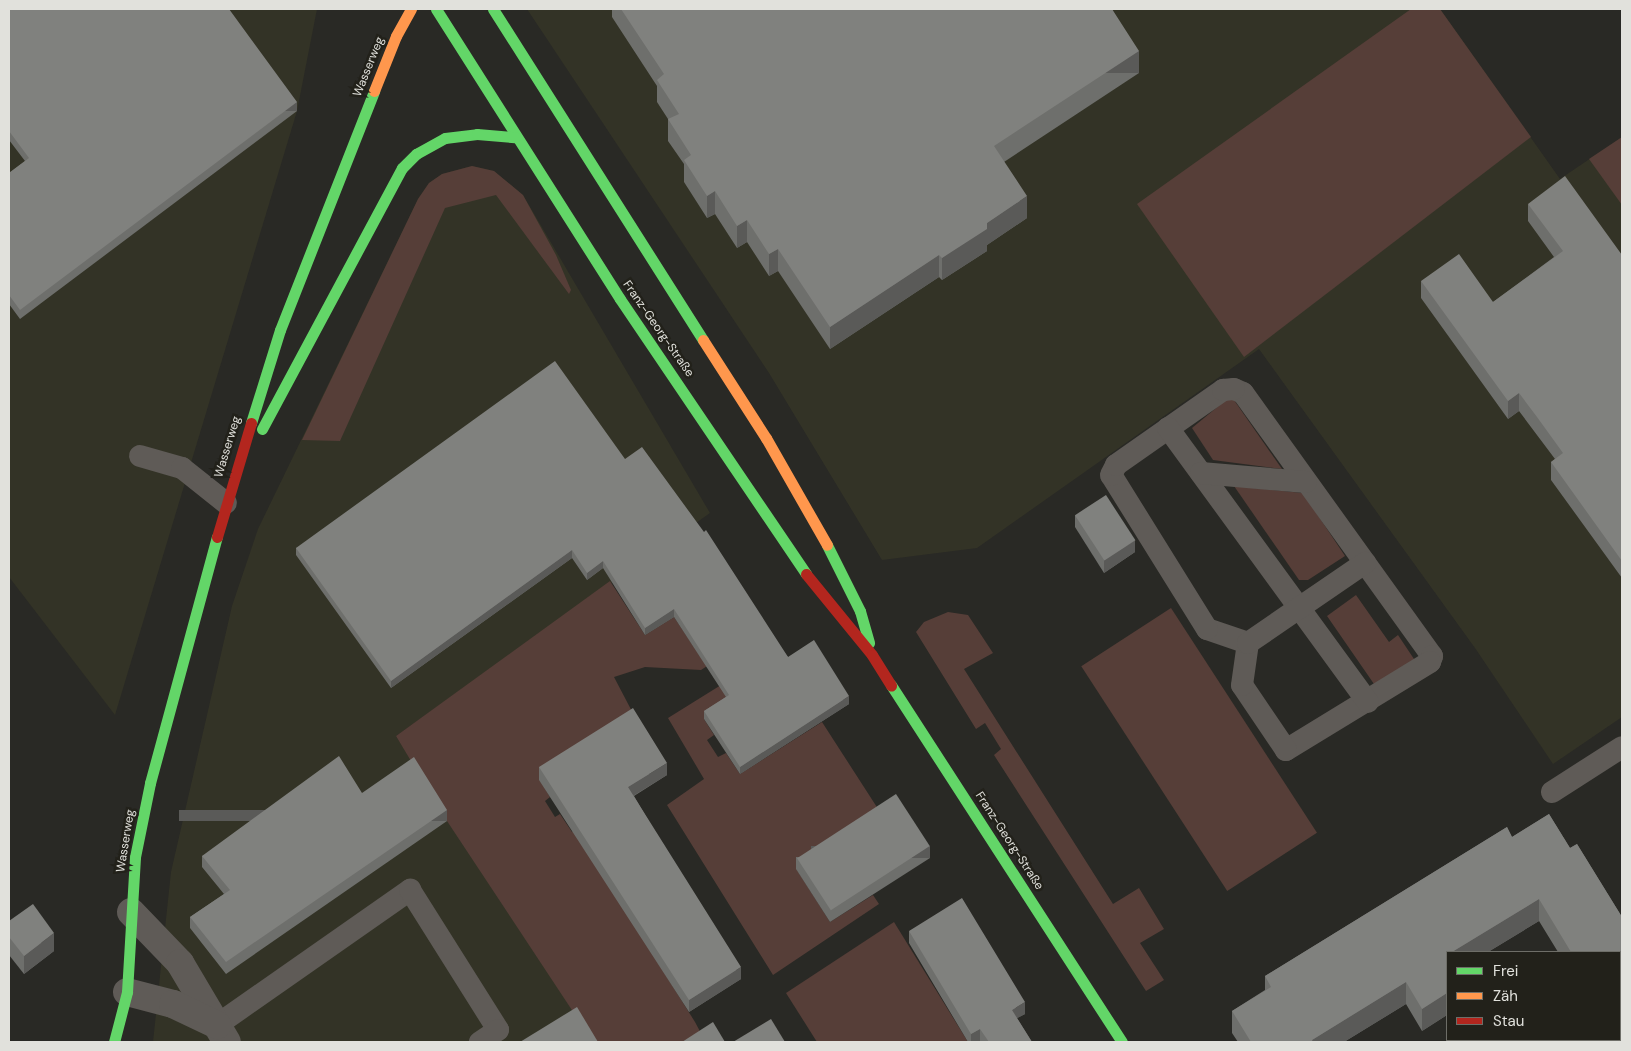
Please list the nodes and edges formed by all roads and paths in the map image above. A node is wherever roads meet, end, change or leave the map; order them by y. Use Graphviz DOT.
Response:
graph roads {
  1 [pos="411,9"];
  2 [pos="436,9"];
  3 [pos="493,9"];
  4 [pos="515,137"];
  5 [pos="1168,428"];
  6 [pos="140,456"];
  7 [pos="1201,473"];
  8 [pos="1306,482"];
  9 [pos="229,494"];
  10 [pos="1365,563"];
  11 [pos="1298,607"];
  12 [pos="1248,642"];
  13 [pos="872,655"];
  14 [pos="1368,702"];
  15 [pos="1622,747"];
  16 [pos="1552,792"];
  17 [pos="131,912"];
  18 [pos="127,992"];
  19 [pos="222,1033"];
  20 [pos="114,1042"];
  21 [pos="480,1042"];
  22 [pos="1122,1042"];
  1 -- 9 [label="street, Wasserweg"];
  2 -- 4 [label="street, Franz-Georg-Straße"];
  3 -- 13 [label="street, Franz-Georg-Straße"];
  4 -- 9 [label="street"];
  4 -- 13 [label="street, Franz-Georg-Straße"];
  5 -- 7 [label="lane"];
  5 -- 8 [label="lane"];
  5 -- 12 [label="lane"];
  6 -- 9 [label="lane"];
  7 -- 8 [label="lane"];
  7 -- 11 [label="lane"];
  8 -- 10 [label="lane"];
  9 -- 17 [label="street, Wasserweg"];
  10 -- 11 [label="lane"];
  10 -- 14 [label="lane"];
  11 -- 12 [label="lane"];
  11 -- 14 [label="lane"];
  12 -- 14 [label="lane"];
  13 -- 22 [label="street, Franz-Georg-Straße"];
  15 -- 16 [label="lane"];
  17 -- 18 [label="street, Wasserweg"];
  17 -- 19 [label="street"];
  18 -- 19 [label="street"];
  18 -- 20 [label="street, Wasserweg"];
  19 -- 21 [label="lane"];
}
